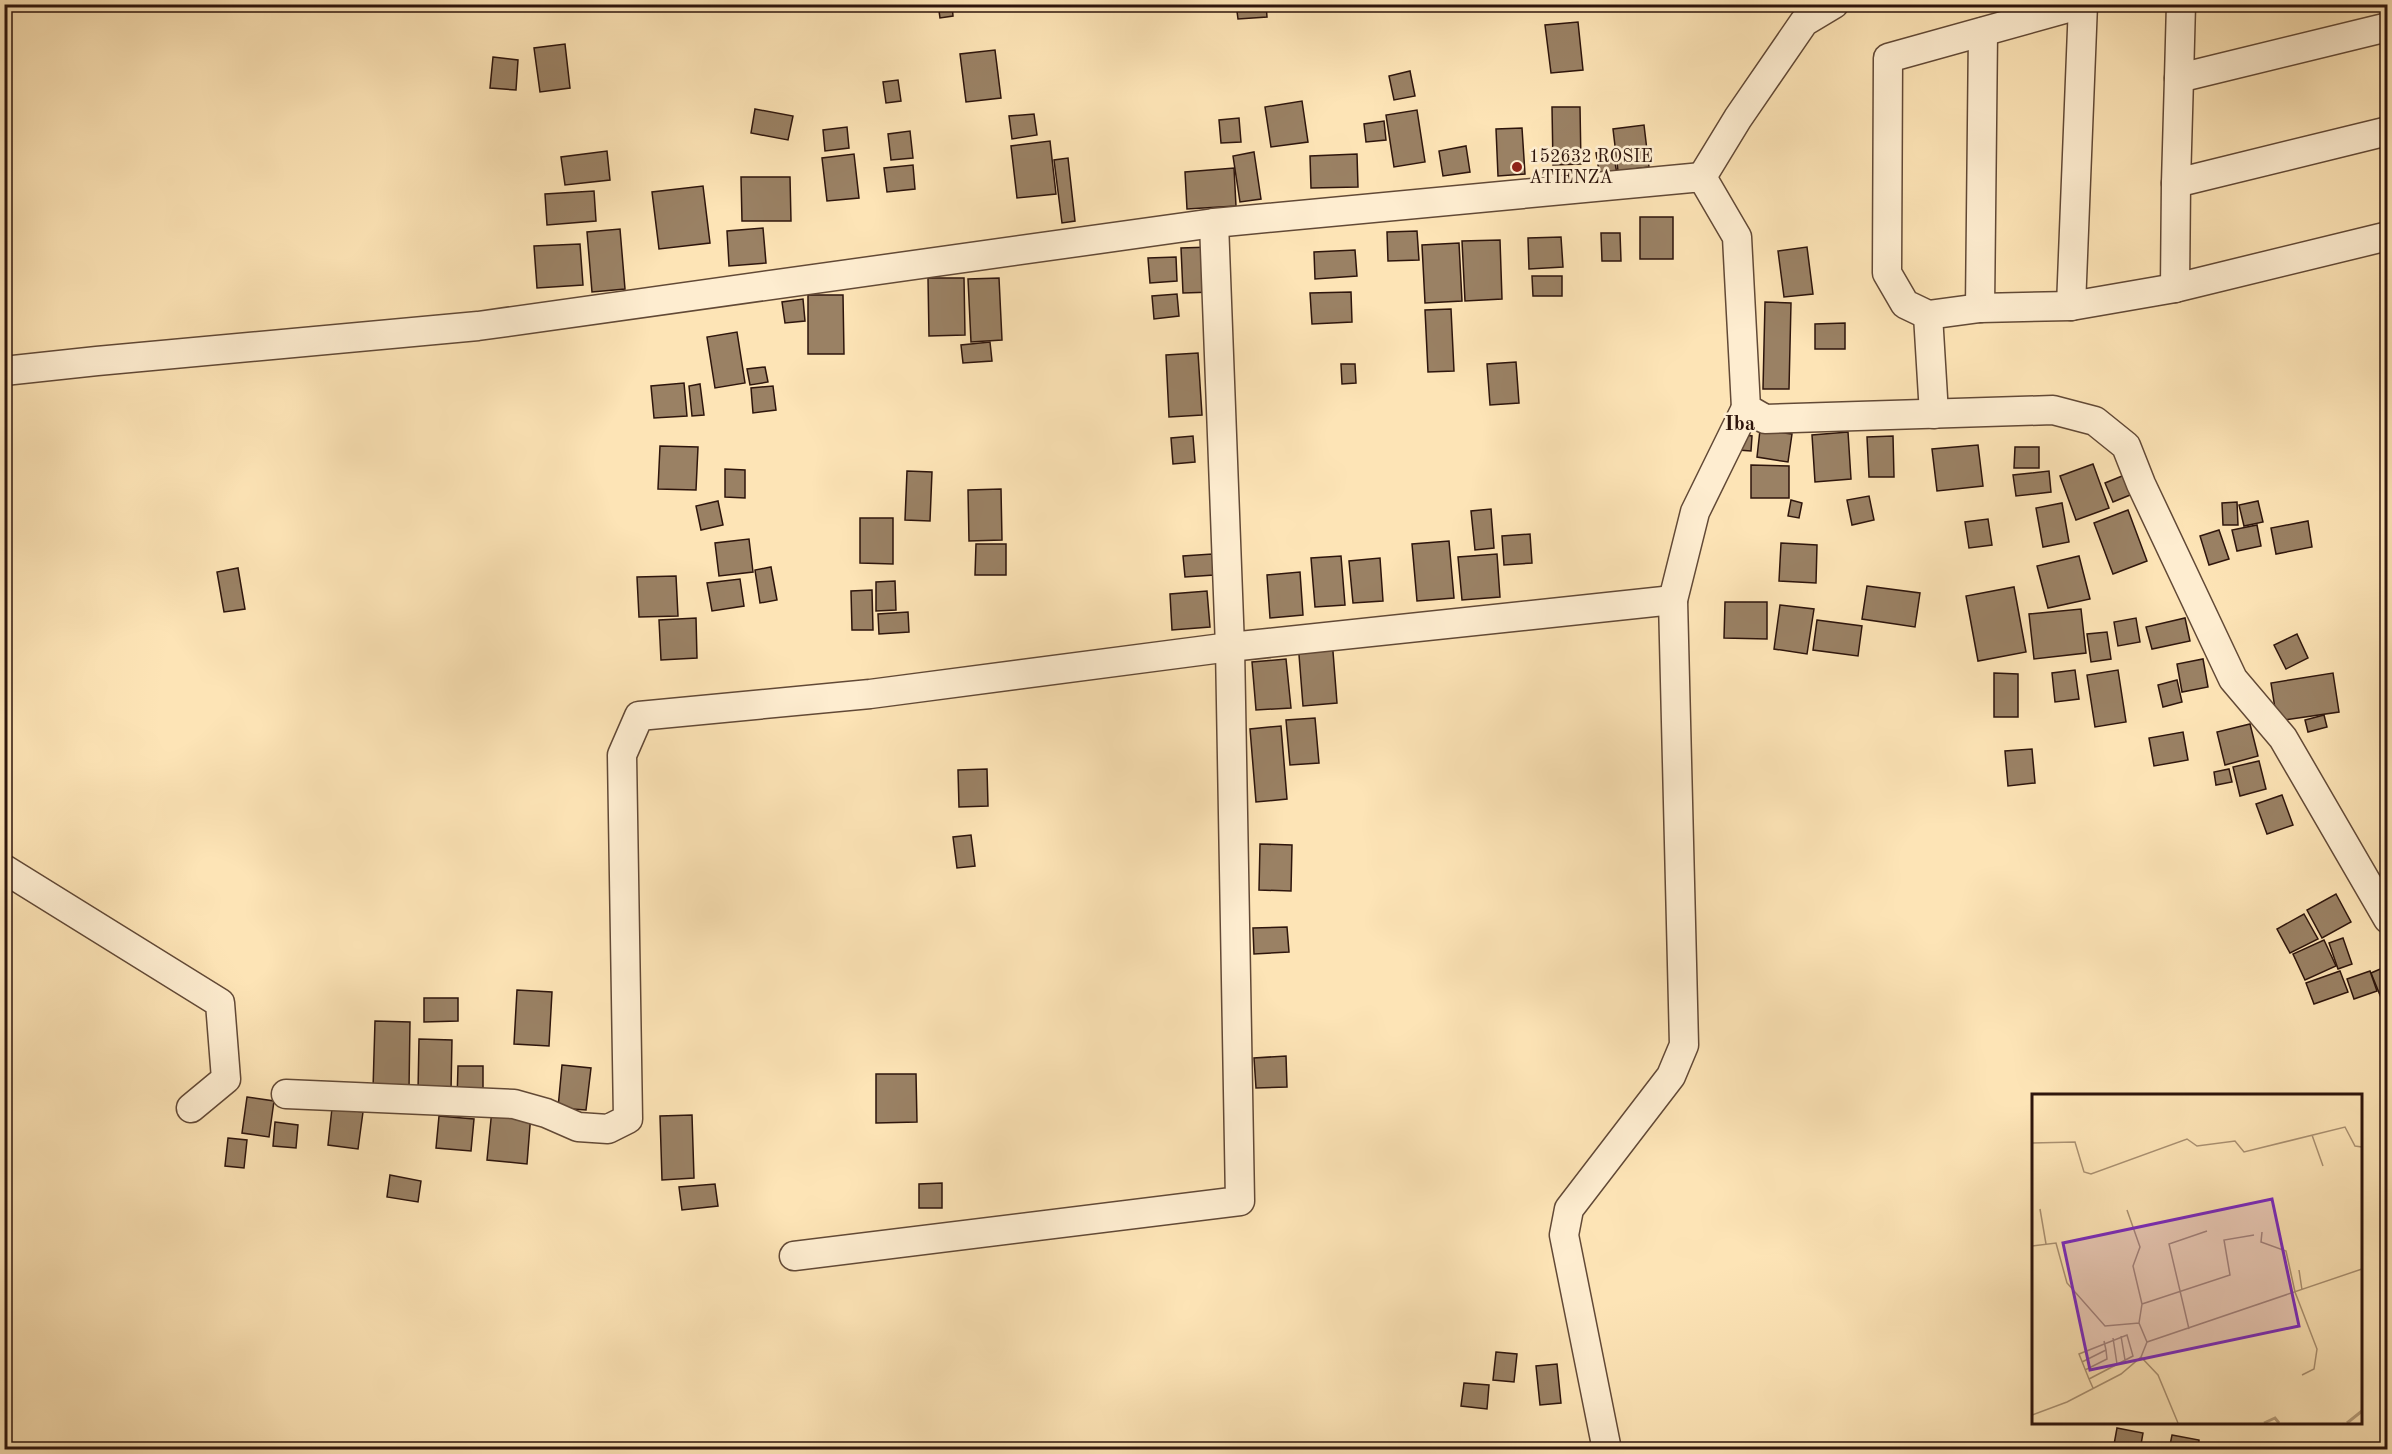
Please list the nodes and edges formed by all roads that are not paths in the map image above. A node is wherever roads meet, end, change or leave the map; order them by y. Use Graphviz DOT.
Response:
graph roads {
  1 [pos="1834,4"];
  2 [pos="2082,4"];
  3 [pos="2181,4"];
  4 [pos="1801,13"];
  5 [pos="2388,27"];
  6 [pos="1983,32"];
  7 [pos="2179,78"];
  8 [pos="2388,131"];
  9 [pos="1702,177"];
  10 [pos="2176,183"];
  11 [pos="1214,223"];
  12 [pos="2388,236"];
  13 [pos="2175,288"];
  14 [pos="2071,306"];
  15 [pos="1980,308"];
  16 [pos="1928,315"];
  17 [pos="4,371"];
  18 [pos="1746,408"];
  19 [pos="1934,414"];
  20 [pos="1673,600"];
  21 [pos="1230,647"];
  22 [pos="4,869"];
  23 [pos="2388,919"];
  24 [pos="286,1094"];
  25 [pos="191,1108"];
  26 [pos="794,1256"];
  27 [pos="1607,1449"];
  1 -- 4 [label="street"];
  2 -- 6 [label="street"];
  2 -- 14 [label="street"];
  3 -- 7 [label="street"];
  4 -- 9 [label="street"];
  5 -- 7 [label="street"];
  6 -- 15 [label="street"];
  6 -- 16 [label="street"];
  7 -- 10 [label="street"];
  8 -- 10 [label="street"];
  9 -- 11 [label="street"];
  9 -- 18 [label="street"];
  10 -- 13 [label="street"];
  11 -- 17 [label="street"];
  11 -- 21 [label="street"];
  12 -- 13 [label="street"];
  13 -- 14 [label="street"];
  14 -- 15 [label="street"];
  15 -- 16 [label="street"];
  16 -- 19 [label="street"];
  18 -- 19 [label="street"];
  18 -- 20 [label="street"];
  19 -- 23 [label="street"];
  20 -- 21 [label="street"];
  20 -- 27 [label="street"];
  21 -- 24 [label="street"];
  21 -- 26 [label="street"];
  22 -- 25 [label="street"];
}
